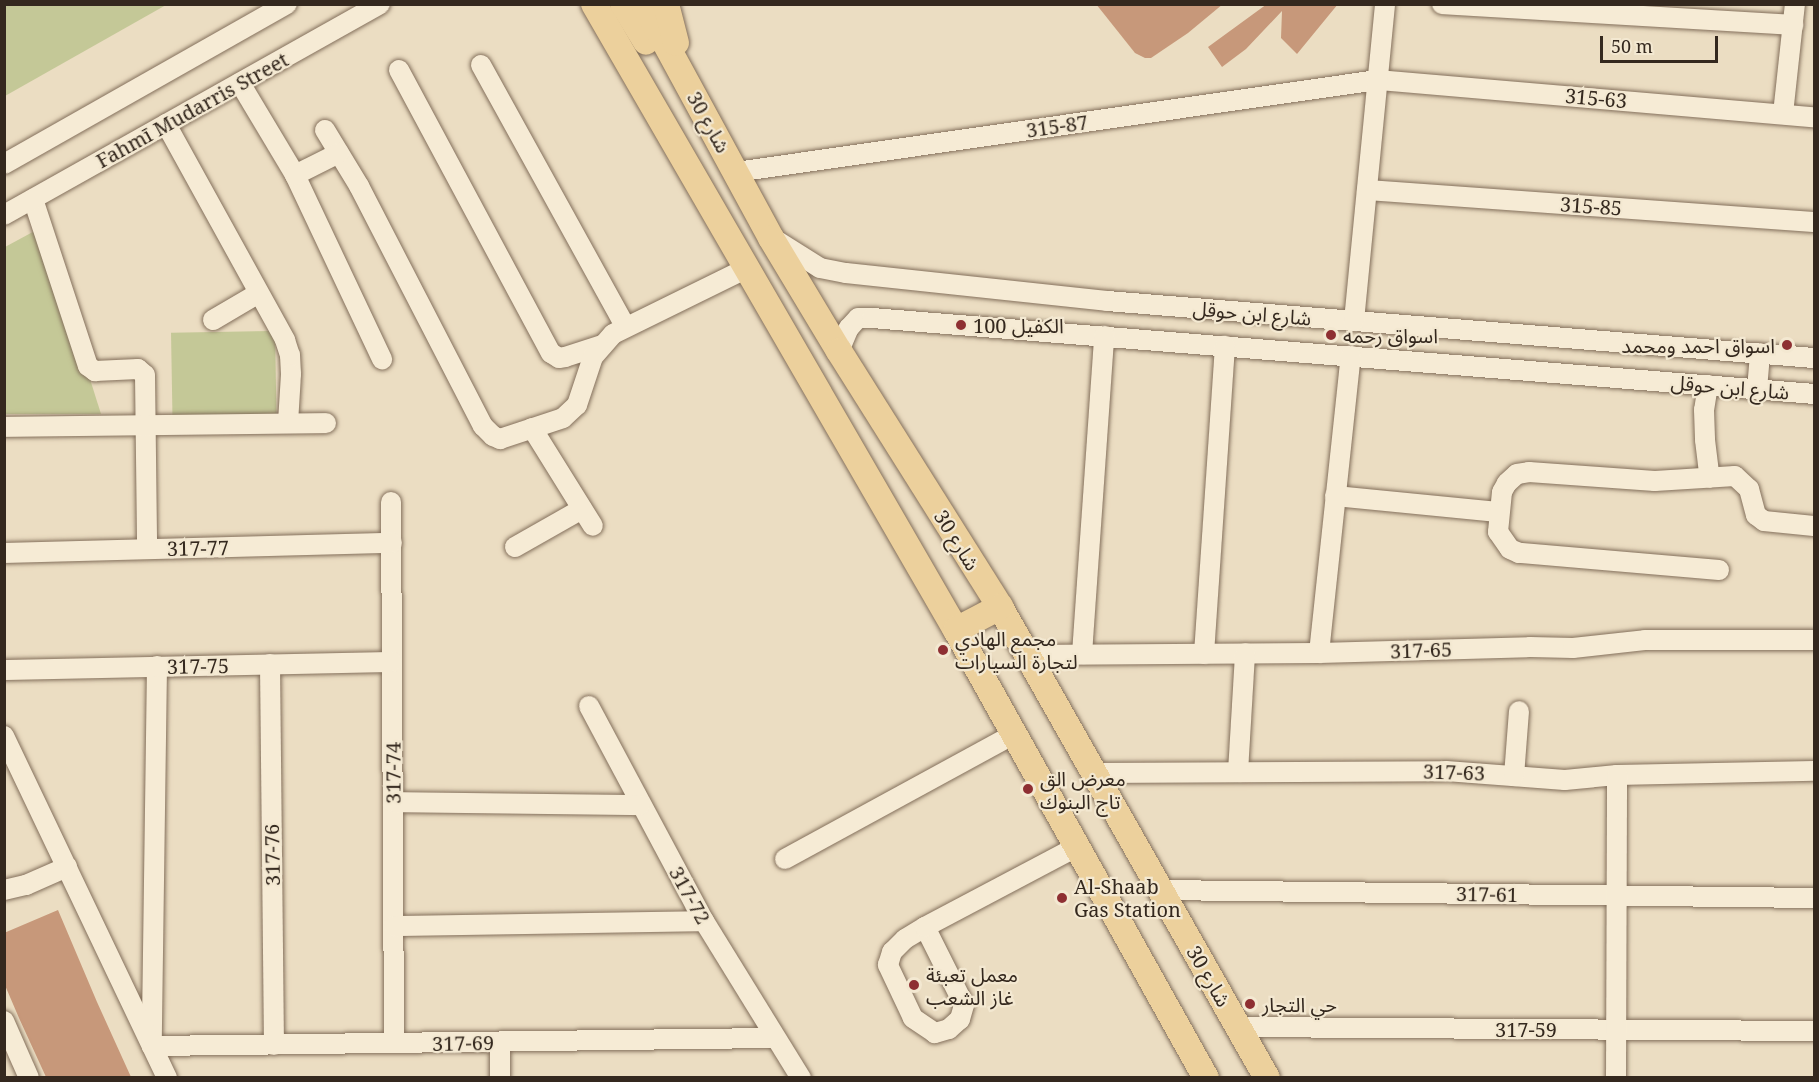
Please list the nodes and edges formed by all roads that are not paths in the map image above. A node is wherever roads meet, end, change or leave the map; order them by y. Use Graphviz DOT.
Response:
graph roads {
  1 [pos="287,4"];
  2 [pos="380,4"];
  3 [pos="580,4"];
  4 [pos="594,4"];
  5 [pos="623,4"];
  6 [pos="644,4"];
  7 [pos="666,4"];
  8 [pos="1385,4"];
  9 [pos="1442,4"];
  10 [pos="1795,4"];
  11 [pos="1490,6"];
  12 [pos="1792,25"];
  13 [pos="626,59"];
  14 [pos="481,65"];
  15 [pos="399,70"];
  16 [pos="1378,80"];
  17 [pos="240,83"];
  18 [pos="690,89"];
  19 [pos="1783,114"];
  20 [pos="1815,117"];
  21 [pos="166,124"];
  22 [pos="325,130"];
  23 [pos="717,138"];
  24 [pos="339,153"];
  25 [pos="4,164"];
  26 [pos="736,172"];
  27 [pos="295,176"];
  28 [pos="1367,190"];
  29 [pos="33,199"];
  30 [pos="4,215"];
  31 [pos="1815,222"];
  32 [pos="771,238"];
  33 [pos="747,268"];
  34 [pos="259,293"];
  35 [pos="213,320"];
  36 [pos="1354,321"];
  37 [pos="625,326"];
  38 [pos="1104,336"];
  39 [pos="602,345"];
  40 [pos="1225,346"];
  41 [pos="839,351"];
  42 [pos="1760,353"];
  43 [pos="1351,356"];
  44 [pos="1815,358"];
  45 [pos="382,359"];
  46 [pos="1708,385"];
  47 [pos="1757,389"];
  48 [pos="1815,394"];
  49 [pos="288,423"];
  50 [pos="326,423"];
  51 [pos="148,425"];
  52 [pos="4,427"];
  53 [pos="532,428"];
  54 [pos="1710,478"];
  55 [pos="1335,496"];
  56 [pos="392,502"];
  57 [pos="582,509"];
  58 [pos="1498,512"];
  59 [pos="592,526"];
  60 [pos="1815,526"];
  61 [pos="392,543"];
  62 [pos="515,547"];
  63 [pos="147,549"];
  64 [pos="4,553"];
  65 [pos="1719,570"];
  66 [pos="1000,607"];
  67 [pos="956,630"];
  68 [pos="1815,640"];
  69 [pos="1245,653"];
  70 [pos="1319,653"];
  71 [pos="1082,654"];
  72 [pos="1204,654"];
  73 [pos="1027,655"];
  74 [pos="392,662"];
  75 [pos="270,664"];
  76 [pos="157,666"];
  77 [pos="4,670"];
  78 [pos="589,706"];
  79 [pos="1519,711"];
  80 [pos="1014,734"];
  81 [pos="4,736"];
  82 [pos="1815,771"];
  83 [pos="1094,772"];
  84 [pos="1238,772"];
  85 [pos="1617,775"];
  86 [pos="1514,776"];
  87 [pos="393,802"];
  88 [pos="640,805"];
  89 [pos="1077,847"];
  90 [pos="785,859"];
  91 [pos="67,867"];
  92 [pos="4,890"];
  93 [pos="1160,890"];
  94 [pos="1616,896"];
  95 [pos="1815,898"];
  96 [pos="704,921"];
  97 [pos="394,926"];
  98 [pos="926,927"];
  99 [pos="4,1022"];
  100 [pos="1238,1027"];
  101 [pos="1616,1029"];
  102 [pos="1815,1030"];
  103 [pos="775,1038"];
  104 [pos="500,1042"];
  105 [pos="394,1044"];
  106 [pos="274,1045"];
  107 [pos="152,1046"];
  108 [pos="29,1077"];
  109 [pos="167,1077"];
  110 [pos="500,1077"];
  111 [pos="801,1077"];
  112 [pos="1206,1077"];
  113 [pos="1267,1077"];
  114 [pos="1616,1077"];
  1 -- 25 [label="street"];
  2 -- 17 [label="street, Fahmī Mudarris Street"];
  3 -- 13 [label="main road"];
  4 -- 13 [label="main road, شارع 30"];
  5 -- 23 [label="main road"];
  6 -- 18 [label="main road, شارع 30"];
  7 -- 18 [label="main road"];
  8 -- 16 [label="street"];
  9 -- 11 [label="street"];
  10 -- 12 [label="street"];
  11 -- 12 [label="street"];
  12 -- 19 [label="street"];
  13 -- 33 [label="main road, شارع 30"];
  14 -- 37 [label="street"];
  15 -- 39 [label="street"];
  16 -- 19 [label="street, 315-63"];
  16 -- 26 [label="street, 315-87"];
  16 -- 28 [label="street"];
  17 -- 21 [label="street, Fahmī Mudarris Street"];
  17 -- 27 [label="street"];
  18 -- 23 [label="main road, شارع 30"];
  19 -- 20 [label="street, 315-63"];
  21 -- 29 [label="street, Fahmī Mudarris Street"];
  21 -- 34 [label="street"];
  22 -- 24 [label="street"];
  23 -- 26 [label="main road, شارع 30"];
  24 -- 27 [label="street"];
  24 -- 53 [label="street"];
  26 -- 32 [label="main road, شارع 30"];
  27 -- 45 [label="street"];
  28 -- 31 [label="street, 315-85"];
  28 -- 36 [label="street"];
  29 -- 30 [label="street, Fahmī Mudarris Street"];
  29 -- 51 [label="street"];
  32 -- 36 [label="street, شارع ابن حوقل"];
  32 -- 41 [label="main road, شارع 30"];
  33 -- 37 [label="street"];
  33 -- 67 [label="main road, شارع 30"];
  34 -- 35 [label="street"];
  34 -- 49 [label="street"];
  36 -- 42 [label="street, شارع ابن حوقل"];
  37 -- 39 [label="street"];
  38 -- 40 [label="street, شارع ابن حوقل"];
  38 -- 41 [label="street, شارع ابن حوقل"];
  38 -- 71 [label="street"];
  39 -- 53 [label="street"];
  40 -- 43 [label="street, شارع ابن حوقل"];
  40 -- 72 [label="street"];
  41 -- 66 [label="main road, شارع 30"];
  42 -- 44 [label="street, شارع ابن حوقل"];
  42 -- 47 [label="street"];
  43 -- 46 [label="street, شارع ابن حوقل"];
  43 -- 55 [label="street"];
  46 -- 47 [label="street, شارع ابن حوقل"];
  46 -- 54 [label="street"];
  47 -- 48 [label="street, شارع ابن حوقل"];
  49 -- 50 [label="street"];
  49 -- 51 [label="street"];
  51 -- 52 [label="street"];
  51 -- 63 [label="street"];
  53 -- 57 [label="street"];
  54 -- 58 [label="street"];
  54 -- 60 [label="street"];
  55 -- 58 [label="street"];
  55 -- 70 [label="street"];
  56 -- 61 [label="street, 317-74"];
  57 -- 59 [label="street"];
  57 -- 62 [label="street"];
  58 -- 65 [label="street"];
  61 -- 63 [label="street, 317-77"];
  61 -- 74 [label="street, 317-74"];
  63 -- 64 [label="street, 317-77"];
  66 -- 67 [label="main road"];
  66 -- 73 [label="main road, شارع 30"];
  67 -- 80 [label="main road, شارع 30"];
  68 -- 70 [label="street, 317-65"];
  69 -- 70 [label="street, 317-65"];
  69 -- 72 [label="street, 317-65"];
  69 -- 84 [label="street"];
  71 -- 72 [label="street, 317-65"];
  71 -- 73 [label="street, 317-65"];
  73 -- 83 [label="main road, شارع 30"];
  74 -- 75 [label="street, 317-75"];
  74 -- 87 [label="street, 317-74"];
  75 -- 76 [label="street, 317-75"];
  75 -- 106 [label="street, 317-76"];
  76 -- 77 [label="street, 317-75"];
  76 -- 107 [label="street"];
  78 -- 88 [label="street, 317-72"];
  79 -- 86 [label="street"];
  80 -- 89 [label="main road, شارع 30"];
  80 -- 90 [label="street"];
  81 -- 91 [label="street"];
  82 -- 85 [label="street, 317-63"];
  83 -- 84 [label="street, 317-63"];
  83 -- 93 [label="main road, شارع 30"];
  84 -- 86 [label="street, 317-63"];
  85 -- 86 [label="street, 317-63"];
  85 -- 94 [label="street"];
  87 -- 88 [label="street"];
  87 -- 97 [label="street, 317-74"];
  88 -- 96 [label="street, 317-72"];
  89 -- 98 [label="street"];
  89 -- 112 [label="main road, شارع 30"];
  91 -- 92 [label="street"];
  91 -- 107 [label="street"];
  93 -- 94 [label="street, 317-61"];
  93 -- 100 [label="main road, شارع 30"];
  94 -- 95 [label="street, 317-61"];
  94 -- 101 [label="street"];
  96 -- 97 [label="street"];
  96 -- 103 [label="street, 317-72"];
  97 -- 105 [label="street, 317-74"];
  98 -- 98 [label="street"];
  99 -- 108 [label="street"];
  100 -- 101 [label="street, 317-59"];
  100 -- 113 [label="main road, شارع 30"];
  101 -- 102 [label="street, 317-59"];
  101 -- 114 [label="street"];
  103 -- 104 [label="street, 317-69"];
  103 -- 111 [label="street, 317-72"];
  104 -- 105 [label="street, 317-69"];
  104 -- 110 [label="street"];
  105 -- 106 [label="street, 317-69"];
  106 -- 107 [label="street, 317-69"];
  107 -- 109 [label="street"];
}
